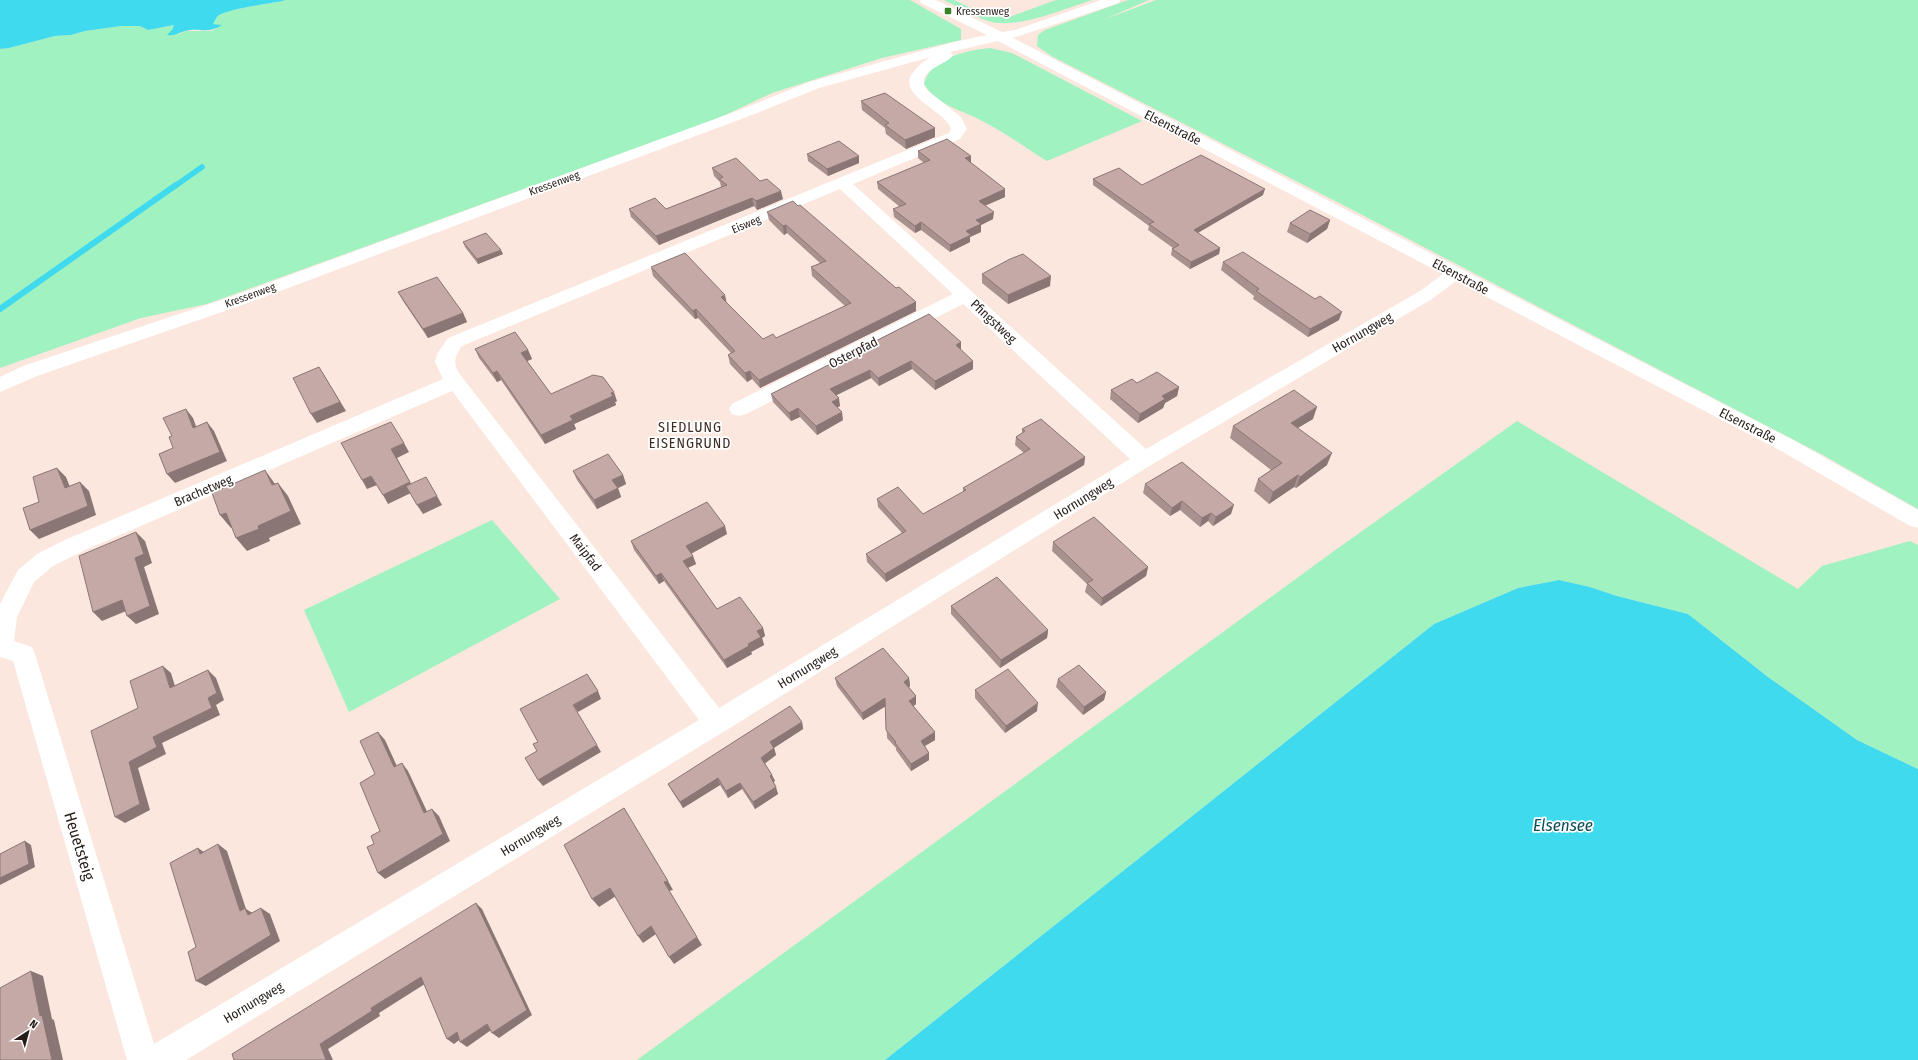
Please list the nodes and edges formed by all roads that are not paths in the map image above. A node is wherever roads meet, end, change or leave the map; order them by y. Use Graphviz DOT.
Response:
graph roads {
  1 [pos="926,0"];
  2 [pos="1114,0"];
  3 [pos="1001,37"];
  4 [pos="959,45"];
  5 [pos="844,184"];
  6 [pos="1456,273"];
  7 [pos="966,295"];
  8 [pos="456,382"];
  9 [pos="0,385"];
  10 [pos="739,409"];
  11 [pos="1144,460"];
  12 [pos="1918,520"];
  13 [pos="0,648"];
  14 [pos="716,723"];
  15 [pos="143,1060"];
  16 [pos="157,1060"];
  1 -- 3 [label="street, Elsenstraße"];
  2 -- 3 [label="street, Kressenweg"];
  3 -- 4 [label="street, Kressenweg"];
  3 -- 6 [label="street, Elsenstraße"];
  4 -- 5 [label="street, Eisweg"];
  4 -- 9 [label="street, Kressenweg"];
  5 -- 7 [label="street, Pfingstweg"];
  5 -- 8 [label="street, Eisweg"];
  6 -- 11 [label="street, Hornungweg"];
  6 -- 12 [label="street, Elsenstraße"];
  7 -- 10 [label="street, Osterpfad"];
  7 -- 11 [label="street, Pfingstweg"];
  8 -- 13 [label="street, Brachetweg"];
  8 -- 14 [label="street, Maipfad"];
  11 -- 14 [label="street, Hornungweg"];
  13 -- 15 [label="street, Heuetsteig"];
  14 -- 16 [label="street, Hornungweg"];
}
